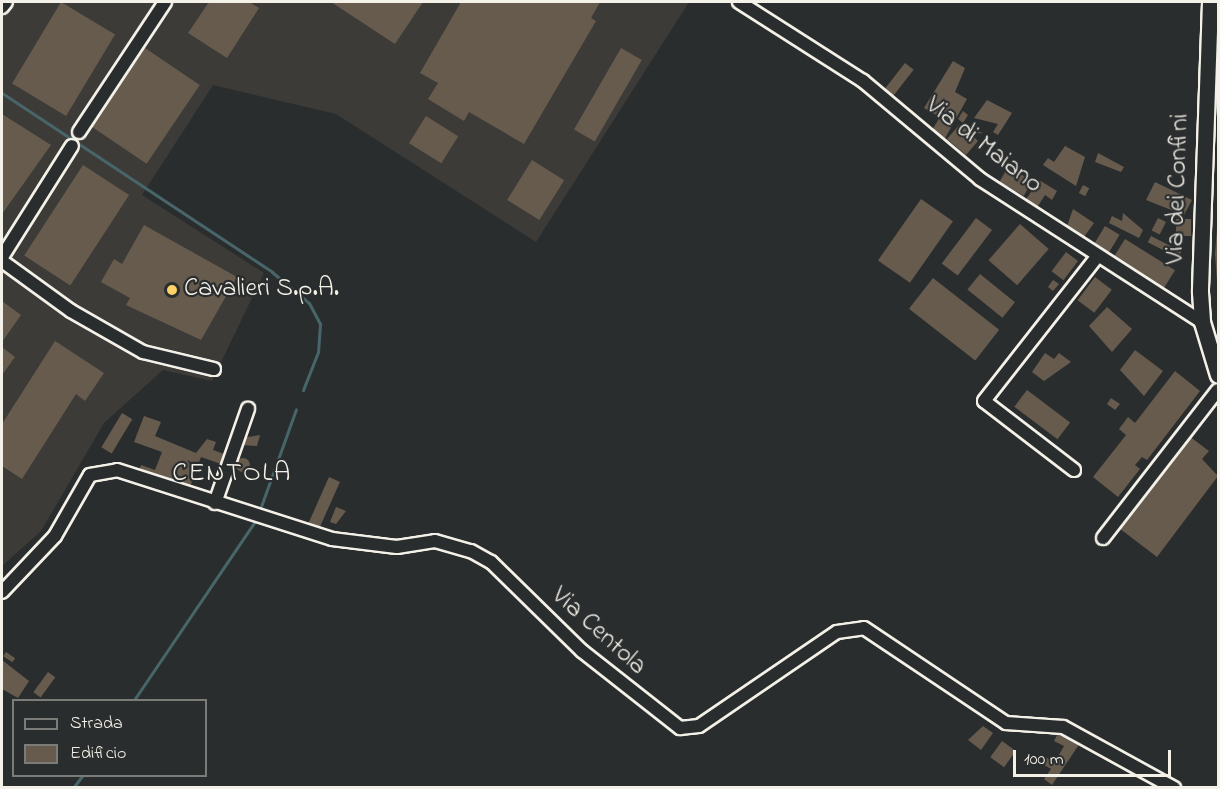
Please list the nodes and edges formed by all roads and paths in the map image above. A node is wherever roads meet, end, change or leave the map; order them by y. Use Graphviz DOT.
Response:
graph roads {
  1 [pos="6,2"];
  2 [pos="165,2"];
  3 [pos="739,2"];
  4 [pos="1210,2"];
  5 [pos="2,7"];
  6 [pos="79,132"];
  7 [pos="72,146"];
  8 [pos="1096,258"];
  9 [pos="2,259"];
  10 [pos="1202,322"];
  11 [pos="214,369"];
  12 [pos="1218,375"];
  13 [pos="1218,390"];
  14 [pos="248,409"];
  15 [pos="1074,470"];
  16 [pos="215,503"];
  17 [pos="1103,538"];
  18 [pos="2,592"];
  19 [pos="1174,788"];
  1 -- 5 [label="street"];
  2 -- 6 [label="street"];
  3 -- 8 [label="street, Via di Maiano"];
  4 -- 10 [label="main road, Via dei Confini"];
  7 -- 9 [label="street"];
  8 -- 10 [label="street, Via di Maiano"];
  8 -- 15 [label="street"];
  9 -- 11 [label="street"];
  10 -- 12 [label="main road, Via dei Confini"];
  13 -- 17 [label="street"];
  14 -- 16 [label="street"];
  16 -- 18 [label="street, Via Centola"];
  16 -- 19 [label="street, Via Centola"];
}
